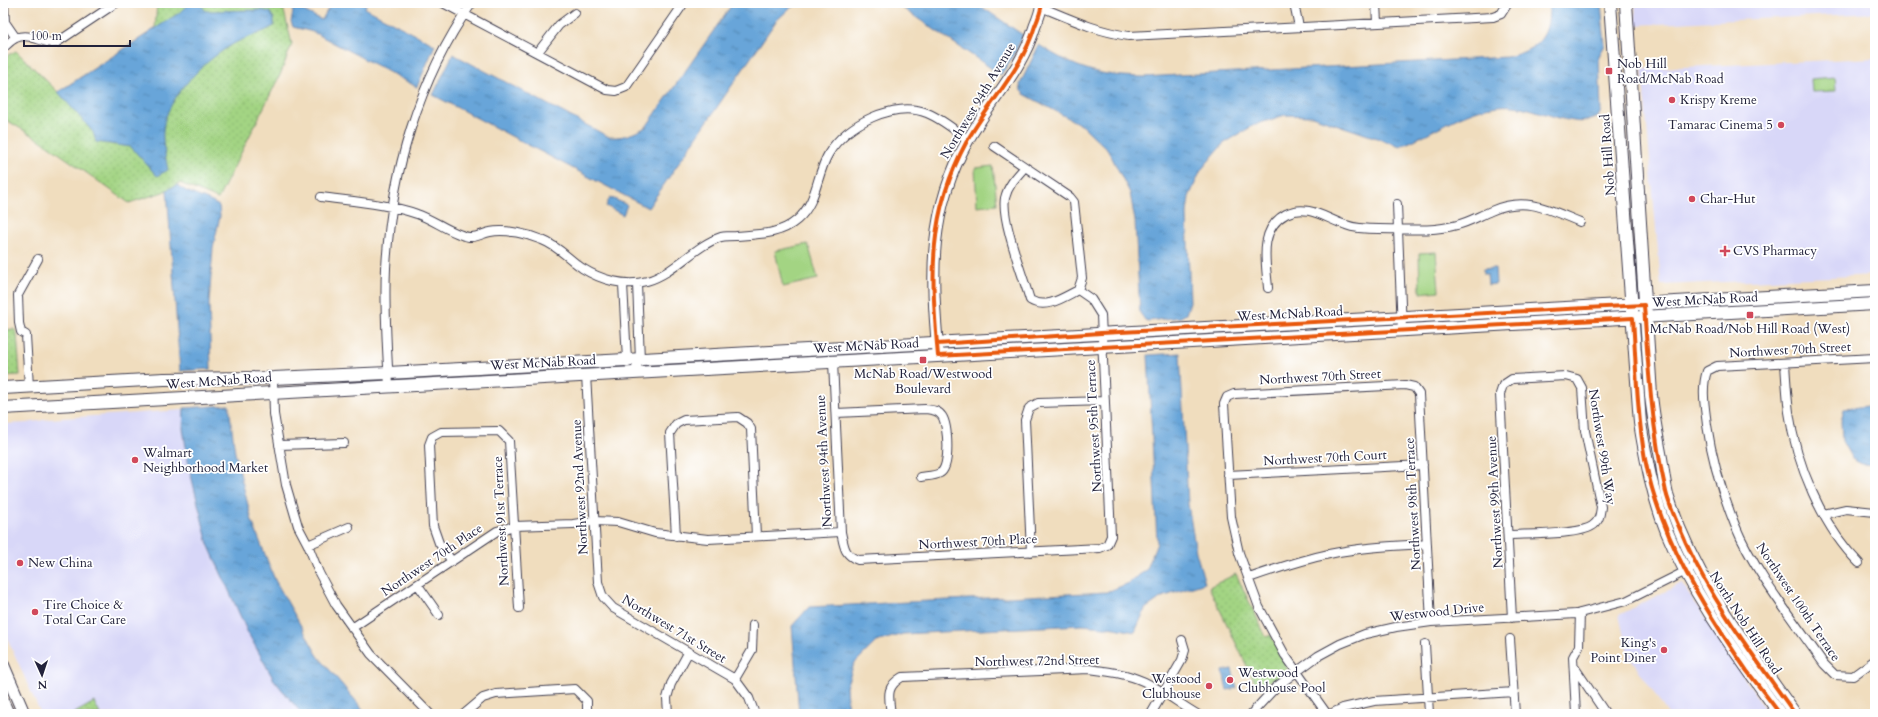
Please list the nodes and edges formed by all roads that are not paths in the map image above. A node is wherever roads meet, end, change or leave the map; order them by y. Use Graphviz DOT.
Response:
graph roads {
  1 [pos="4,3"];
  2 [pos="116,3"];
  3 [pos="443,3"];
  4 [pos="472,3"];
  5 [pos="684,3"];
  6 [pos="1294,3"];
  7 [pos="1376,3"];
  8 [pos="1508,3"];
  9 [pos="1610,3"];
  10 [pos="1626,3"];
  11 [pos="1041,5"];
  12 [pos="575,13"];
  13 [pos="464,14"];
  14 [pos="1377,23"];
  15 [pos="1299,27"];
  16 [pos="16,38"];
  17 [pos="3,48"];
  18 [pos="538,52"];
  19 [pos="968,140"];
  20 [pos="994,146"];
  21 [pos="1025,166"];
  22 [pos="321,197"];
  23 [pos="1397,204"];
  24 [pos="392,208"];
  25 [pos="1580,222"];
  26 [pos="1397,229"];
  27 [pos="38,259"];
  28 [pos="636,283"];
  29 [pos="623,284"];
  30 [pos="1268,288"];
  31 [pos="1078,290"];
  32 [pos="1875,291"];
  33 [pos="1875,304"];
  34 [pos="1632,306"];
  35 [pos="1645,311"];
  36 [pos="1402,318"];
  37 [pos="1633,318"];
  38 [pos="1402,330"];
  39 [pos="1101,333"];
  40 [pos="937,344"];
  41 [pos="1102,347"];
  42 [pos="938,356"];
  43 [pos="1875,358"];
  44 [pos="627,360"];
  45 [pos="640,360"];
  46 [pos="833,362"];
  47 [pos="1785,363"];
  48 [pos="1707,371"];
  49 [pos="634,372"];
  50 [pos="388,373"];
  51 [pos="586,375"];
  52 [pos="273,378"];
  53 [pos="1577,379"];
  54 [pos="389,386"];
  55 [pos="30,387"];
  56 [pos="1414,387"];
  57 [pos="3,388"];
  58 [pos="273,392"];
  59 [pos="1105,401"];
  60 [pos="3,408"];
  61 [pos="836,414"];
  62 [pos="344,443"];
  63 [pos="279,445"];
  64 [pos="1423,465"];
  65 [pos="1228,475"];
  66 [pos="922,477"];
  67 [pos="1875,512"];
  68 [pos="1824,514"];
  69 [pos="594,520"];
  70 [pos="514,526"];
  71 [pos="349,527"];
  72 [pos="841,532"];
  73 [pos="1509,535"];
  74 [pos="676,536"];
  75 [pos="756,536"];
  76 [pos="1107,544"];
  77 [pos="1427,544"];
  78 [pos="308,545"];
  79 [pos="1031,552"];
  80 [pos="850,557"];
  81 [pos="451,560"];
  82 [pos="1859,563"];
  83 [pos="1696,565"];
  84 [pos="1685,571"];
  85 [pos="1249,578"];
  86 [pos="418,585"];
  87 [pos="603,597"];
  88 [pos="518,608"];
  89 [pos="1580,614"];
  90 [pos="439,615"];
  91 [pos="1512,618"];
  92 [pos="1431,622"];
  93 [pos="753,625"];
  94 [pos="352,628"];
  95 [pos="1510,639"];
  96 [pos="1182,640"];
  97 [pos="1425,644"];
  98 [pos="688,653"];
  99 [pos="1875,660"];
  100 [pos="3,665"];
  101 [pos="1574,667"];
  102 [pos="1297,671"];
  103 [pos="735,679"];
  104 [pos="1514,692"];
  105 [pos="1164,693"];
  106 [pos="1428,697"];
  107 [pos="3,703"];
  108 [pos="8,714"];
  109 [pos="24,714"];
  110 [pos="430,714"];
  111 [pos="464,714"];
  112 [pos="587,714"];
  113 [pos="668,714"];
  114 [pos="755,714"];
  115 [pos="891,714"];
  116 [pos="1151,714"];
  117 [pos="1197,714"];
  118 [pos="1251,714"];
  119 [pos="1329,714"];
  120 [pos="1429,714"];
  121 [pos="1515,714"];
  122 [pos="1576,714"];
  123 [pos="1606,714"];
  124 [pos="1780,714"];
  125 [pos="1795,714"];
  1 -- 16 [label="street"];
  2 -- 16 [label="street"];
  3 -- 13 [label="street"];
  4 -- 13 [label="street"];
  5 -- 18 [label="street"];
  6 -- 15 [label="street"];
  7 -- 14 [label="street"];
  8 -- 14 [label="street"];
  9 -- 34 [label="main road, Nob Hill Road"];
  10 -- 35 [label="main road, Nob Hill Road"];
  11 -- 15 [label="street"];
  11 -- 19 [label="street, Northwest 94th Avenue"];
  12 -- 18 [label="street"];
  13 -- 18 [label="street"];
  13 -- 24 [label="street"];
  14 -- 15 [label="street"];
  16 -- 17 [label="street"];
  19 -- 28 [label="street"];
  19 -- 40 [label="street, Northwest 94th Avenue"];
  20 -- 21 [label="street"];
  21 -- 31 [label="street"];
  21 -- 31 [label="street"];
  22 -- 24 [label="street"];
  23 -- 26 [label="street"];
  24 -- 29 [label="street"];
  24 -- 50 [label="street"];
  25 -- 26 [label="street"];
  26 -- 30 [label="street"];
  26 -- 36 [label="street"];
  27 -- 55 [label="street"];
  28 -- 29 [label="street"];
  28 -- 45 [label="street"];
  29 -- 44 [label="street"];
  31 -- 39 [label="street, Northwest 95th Terrace"];
  32 -- 35 [label="main road, West McNab Road"];
  33 -- 35 [label="main road, West McNab Road"];
  34 -- 35 [label="main road, West McNab Road"];
  34 -- 36 [label="main road, West McNab Road"];
  34 -- 37 [label="main road, Nob Hill Road"];
  35 -- 37 [label="main road, West McNab Road"];
  35 -- 83 [label="main road, North Nob Hill Road"];
  36 -- 38 [label="street"];
  36 -- 39 [label="main road, West McNab Road"];
  37 -- 38 [label="main road, West McNab Road"];
  37 -- 84 [label="main road, North Nob Hill Road"];
  38 -- 41 [label="main road, West McNab Road"];
  39 -- 40 [label="main road, West McNab Road"];
  39 -- 41 [label="street, Northwest 95th Terrace"];
  40 -- 42 [label="street, Northwest 94th Avenue"];
  40 -- 45 [label="main road, West McNab Road"];
  41 -- 42 [label="main road, West McNab Road"];
  41 -- 59 [label="street, Northwest 95th Terrace"];
  42 -- 46 [label="main road, West McNab Road"];
  43 -- 47 [label="street, Northwest 70th Street"];
  44 -- 45 [label="main road, West McNab Road"];
  44 -- 49 [label="street"];
  44 -- 50 [label="main road, West McNab Road"];
  45 -- 49 [label="street"];
  46 -- 49 [label="main road, West McNab Road"];
  46 -- 61 [label="street, Northwest 94th Avenue"];
  47 -- 48 [label="street, Northwest 70th Street"];
  47 -- 68 [label="street"];
  48 -- 99 [label="street, Northwest 100th Terrace"];
  49 -- 51 [label="main road, West McNab Road"];
  50 -- 52 [label="main road, West McNab Road"];
  50 -- 54 [label="street"];
  51 -- 54 [label="main road, West McNab Road"];
  51 -- 69 [label="street, Northwest 92nd Avenue"];
  52 -- 55 [label="main road, West McNab Road"];
  52 -- 58 [label="street"];
  53 -- 73 [label="street, Northwest 99th Avenue"];
  53 -- 73 [label="street, Northwest 99th Way"];
  54 -- 58 [label="main road, West McNab Road"];
  55 -- 57 [label="main road, West McNab Road"];
  56 -- 64 [label="street, Northwest 98th Terrace"];
  56 -- 65 [label="street, Northwest 70th Street"];
  58 -- 60 [label="main road, West McNab Road"];
  58 -- 63 [label="street"];
  59 -- 76 [label="street, Northwest 95th Terrace"];
  59 -- 79 [label="street"];
  61 -- 66 [label="street"];
  61 -- 72 [label="street, Northwest 94th Avenue"];
  62 -- 63 [label="street"];
  63 -- 78 [label="street"];
  64 -- 65 [label="street, Northwest 70th Court"];
  64 -- 77 [label="street, Northwest 98th Terrace"];
  65 -- 85 [label="street"];
  67 -- 68 [label="street"];
  68 -- 82 [label="street"];
  69 -- 70 [label="street, Northwest 70th Place"];
  69 -- 74 [label="street, Northwest 70th Place"];
  69 -- 87 [label="street, Northwest 92nd Avenue"];
  70 -- 81 [label="street, Northwest 70th Place"];
  70 -- 81 [label="street, Northwest 91st Terrace"];
  70 -- 88 [label="street, Northwest 91st Terrace"];
  71 -- 78 [label="street"];
  72 -- 75 [label="street, Northwest 70th Place"];
  72 -- 80 [label="street, Northwest 94th Avenue"];
  73 -- 91 [label="street, Northwest 99th Avenue"];
  74 -- 75 [label="street, Northwest 70th Place"];
  74 -- 75 [label="street"];
  76 -- 79 [label="street, Northwest 70th Place"];
  77 -- 85 [label="street"];
  77 -- 92 [label="street, Northwest 98th Terrace"];
  78 -- 94 [label="street"];
  79 -- 80 [label="street, Northwest 70th Place"];
  81 -- 86 [label="street, Northwest 70th Place"];
  83 -- 84 [label="street, Westwood Drive"];
  83 -- 125 [label="main road, North Nob Hill Road"];
  84 -- 89 [label="street, Westwood Drive"];
  84 -- 124 [label="main road, North Nob Hill Road"];
  85 -- 102 [label="street"];
  86 -- 90 [label="street"];
  86 -- 94 [label="street, Northwest 70th Place"];
  87 -- 98 [label="street, Northwest 71st Street"];
  89 -- 91 [label="street, Westwood Drive"];
  89 -- 101 [label="street"];
  91 -- 92 [label="street, Westwood Drive"];
  92 -- 102 [label="street, Westwood Drive"];
  93 -- 103 [label="street"];
  94 -- 110 [label="street"];
  95 -- 104 [label="street"];
  96 -- 105 [label="street"];
  97 -- 106 [label="street"];
  98 -- 103 [label="street, Northwest 71st Street"];
  98 -- 113 [label="street"];
  100 -- 109 [label="main road"];
  101 -- 122 [label="street"];
  101 -- 123 [label="street"];
  102 -- 118 [label="street, Westwood Drive"];
  102 -- 119 [label="street"];
  103 -- 114 [label="street"];
  104 -- 106 [label="street"];
  104 -- 121 [label="street"];
  105 -- 115 [label="street, Northwest 72nd Street"];
  105 -- 116 [label="street"];
  105 -- 117 [label="street, Northwest 72nd Street"];
  106 -- 119 [label="street"];
  106 -- 120 [label="street"];
  107 -- 108 [label="main road"];
  111 -- 112 [label="street"];
}
